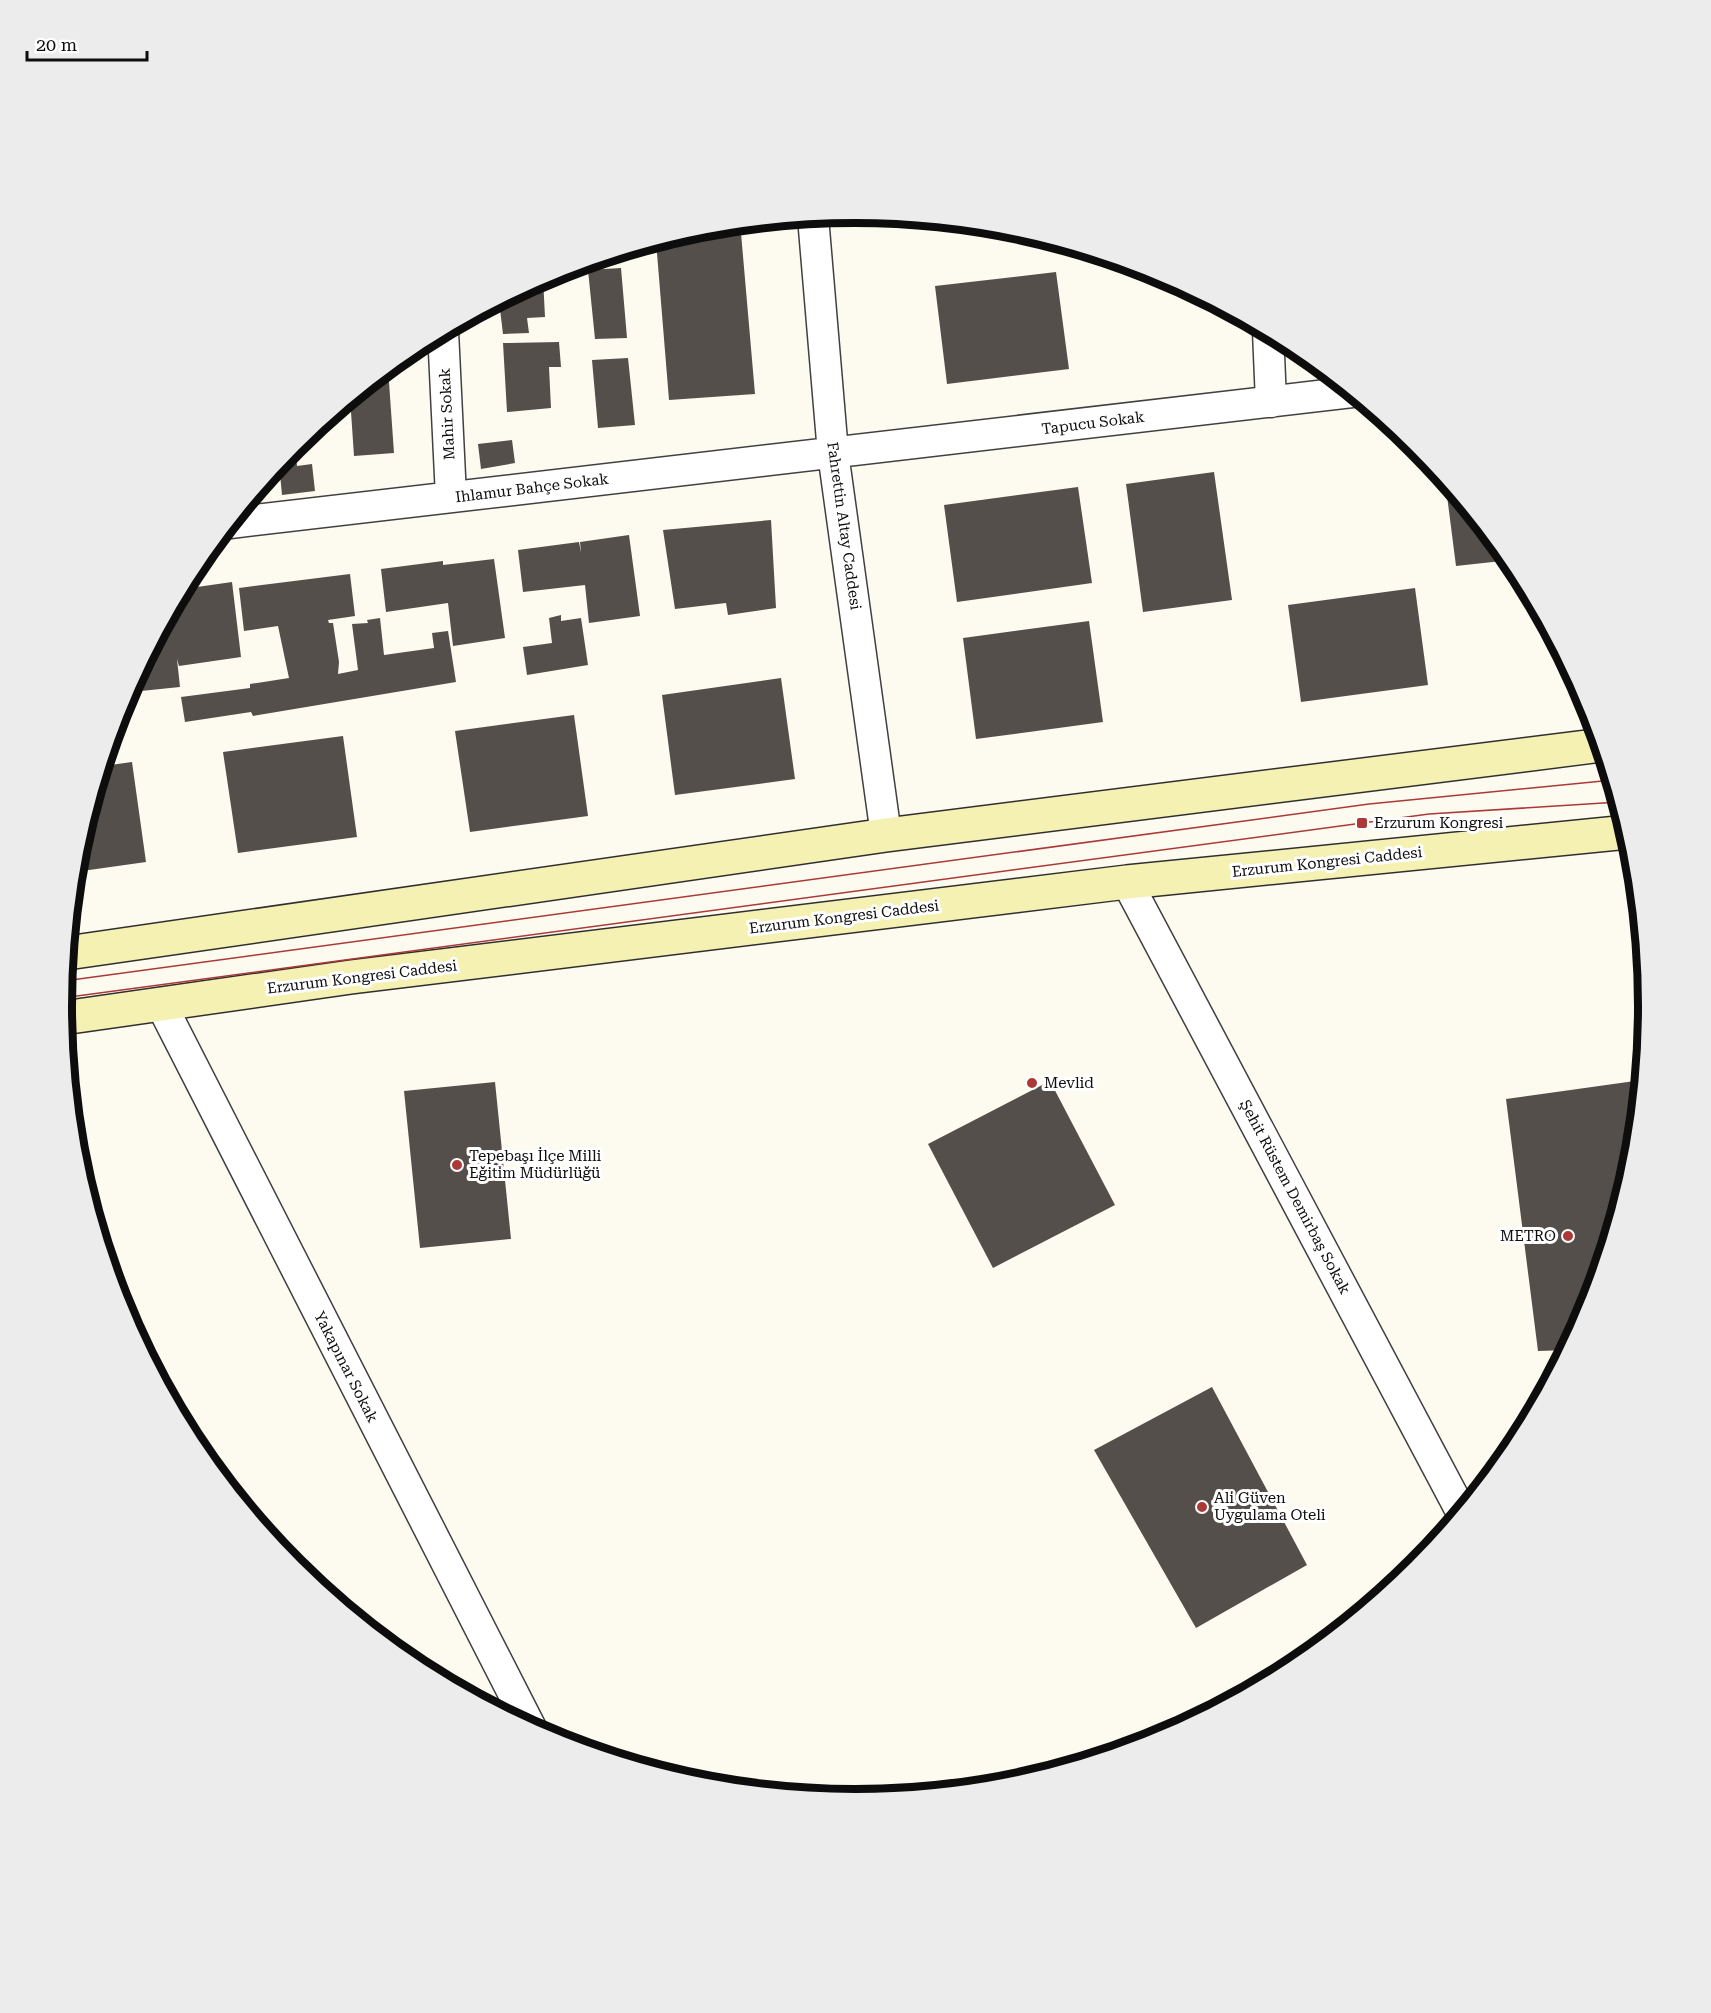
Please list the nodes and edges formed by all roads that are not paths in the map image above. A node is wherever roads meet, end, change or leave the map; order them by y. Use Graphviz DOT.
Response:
graph roads {
  1 [pos="814,225"];
  2 [pos="443,341"];
  3 [pos="1268,341"];
  4 [pos="1342,393"];
  5 [pos="1271,402"];
  6 [pos="833,453"];
  7 [pos="451,497"];
  8 [pos="241,522"];
  9 [pos="1594,746"];
  10 [pos="1619,833"];
  11 [pos="886,835"];
  12 [pos="1128,882"];
  13 [pos="74,952"];
  14 [pos="161,1004"];
  15 [pos="72,1017"];
  16 [pos="1458,1506"];
  17 [pos="525,1716"];
  1 -- 6 [label="street, Fahrettin Altay Caddesi"];
  2 -- 7 [label="street, Mahir Sokak"];
  3 -- 5 [label="street"];
  4 -- 5 [label="street, Tapucu Sokak"];
  5 -- 6 [label="street, Tapucu Sokak"];
  6 -- 7 [label="street, Ihlamur Bahçe Sokak"];
  6 -- 11 [label="street, Fahrettin Altay Caddesi"];
  7 -- 8 [label="street, Ihlamur Bahçe Sokak"];
  9 -- 11 [label="main road"];
  10 -- 12 [label="main road, Erzurum Kongresi Caddesi"];
  11 -- 13 [label="main road"];
  12 -- 14 [label="main road, Erzurum Kongresi Caddesi"];
  12 -- 16 [label="street, Şehit Rüstem Demirbaş Sokak"];
  14 -- 15 [label="main road, Erzurum Kongresi Caddesi"];
  14 -- 17 [label="street, Yakapınar Sokak"];
}
